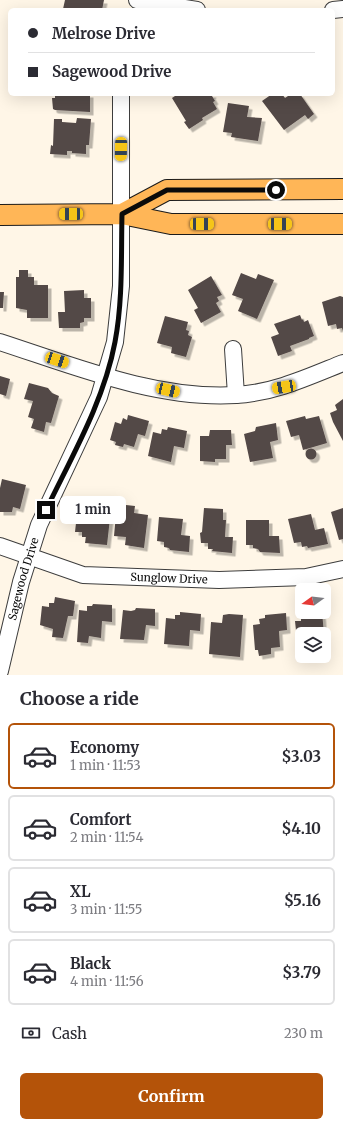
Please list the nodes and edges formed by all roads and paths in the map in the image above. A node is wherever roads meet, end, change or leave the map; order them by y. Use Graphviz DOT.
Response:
graph roads {
  1 [pos="137,0"];
  2 [pos="185,8"];
  3 [pos="121,96"];
  4 [pos="343,189"];
  5 [pos="122,214"];
  6 [pos="0,215"];
  7 [pos="343,224"];
  8 [pos="0,342"];
  9 [pos="233,349"];
  10 [pos="343,363"];
  11 [pos="106,375"];
  12 [pos="236,395"];
  13 [pos="0,546"];
  14 [pos="29,557"];
  15 [pos="343,570"];
  16 [pos="0,671"];
  1 -- 2 [label="street"];
  3 -- 5 [label="street, Sagewood Drive"];
  4 -- 5 [label="main road"];
  5 -- 6 [label="main road"];
  5 -- 7 [label="main road"];
  5 -- 11 [label="street, Sagewood Drive"];
  8 -- 11 [label="street"];
  9 -- 12 [label="street"];
  10 -- 12 [label="street"];
  11 -- 12 [label="street"];
  11 -- 14 [label="street, Sagewood Drive"];
  13 -- 14 [label="street, Sunglow Drive"];
  14 -- 15 [label="street, Sunglow Drive"];
  14 -- 16 [label="street, Sagewood Drive"];
}
